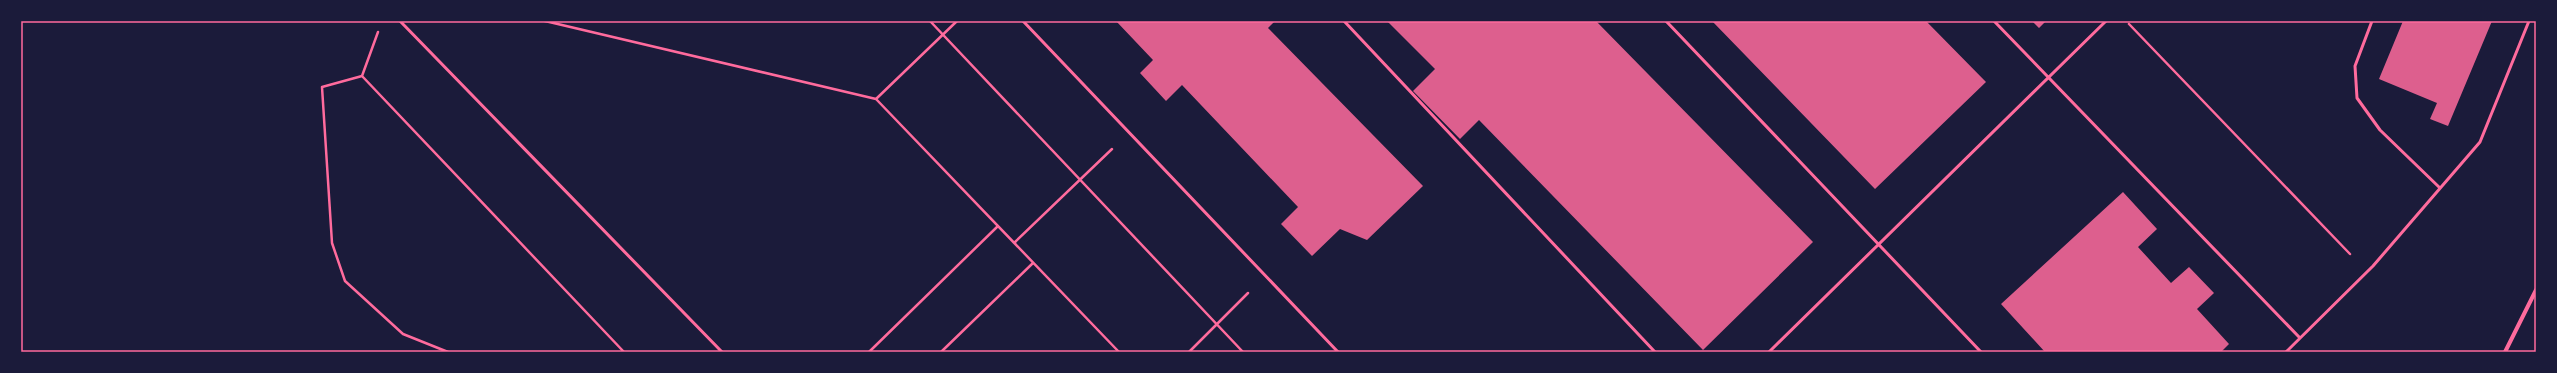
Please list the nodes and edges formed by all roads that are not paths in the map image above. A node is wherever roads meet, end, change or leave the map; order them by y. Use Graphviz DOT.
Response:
graph roads {
  1 [pos="400,21"];
  2 [pos="1023,21"];
  3 [pos="1344,21"];
  4 [pos="1666,21"];
  5 [pos="1994,21"];
  6 [pos="2106,21"];
  7 [pos="2372,21"];
  8 [pos="2529,21"];
  9 [pos="2049,77"];
  10 [pos="2440,188"];
  11 [pos="1879,244"];
  12 [pos="2536,290"];
  13 [pos="2300,338"];
  14 [pos="722,352"];
  15 [pos="1338,352"];
  16 [pos="1655,352"];
  17 [pos="1769,352"];
  18 [pos="1981,352"];
  19 [pos="2286,352"];
  20 [pos="2505,352"];
  1 -- 14 [label="lane"];
  2 -- 15 [label="lane"];
  3 -- 16 [label="lane"];
  4 -- 11 [label="lane"];
  5 -- 9 [label="lane"];
  6 -- 9 [label="lane"];
  7 -- 10 [label="lane"];
  8 -- 10 [label="lane"];
  9 -- 11 [label="lane"];
  9 -- 13 [label="lane"];
  10 -- 13 [label="lane"];
  11 -- 17 [label="lane"];
  11 -- 18 [label="lane"];
  12 -- 20 [label="street"];
  13 -- 19 [label="lane"];
}
